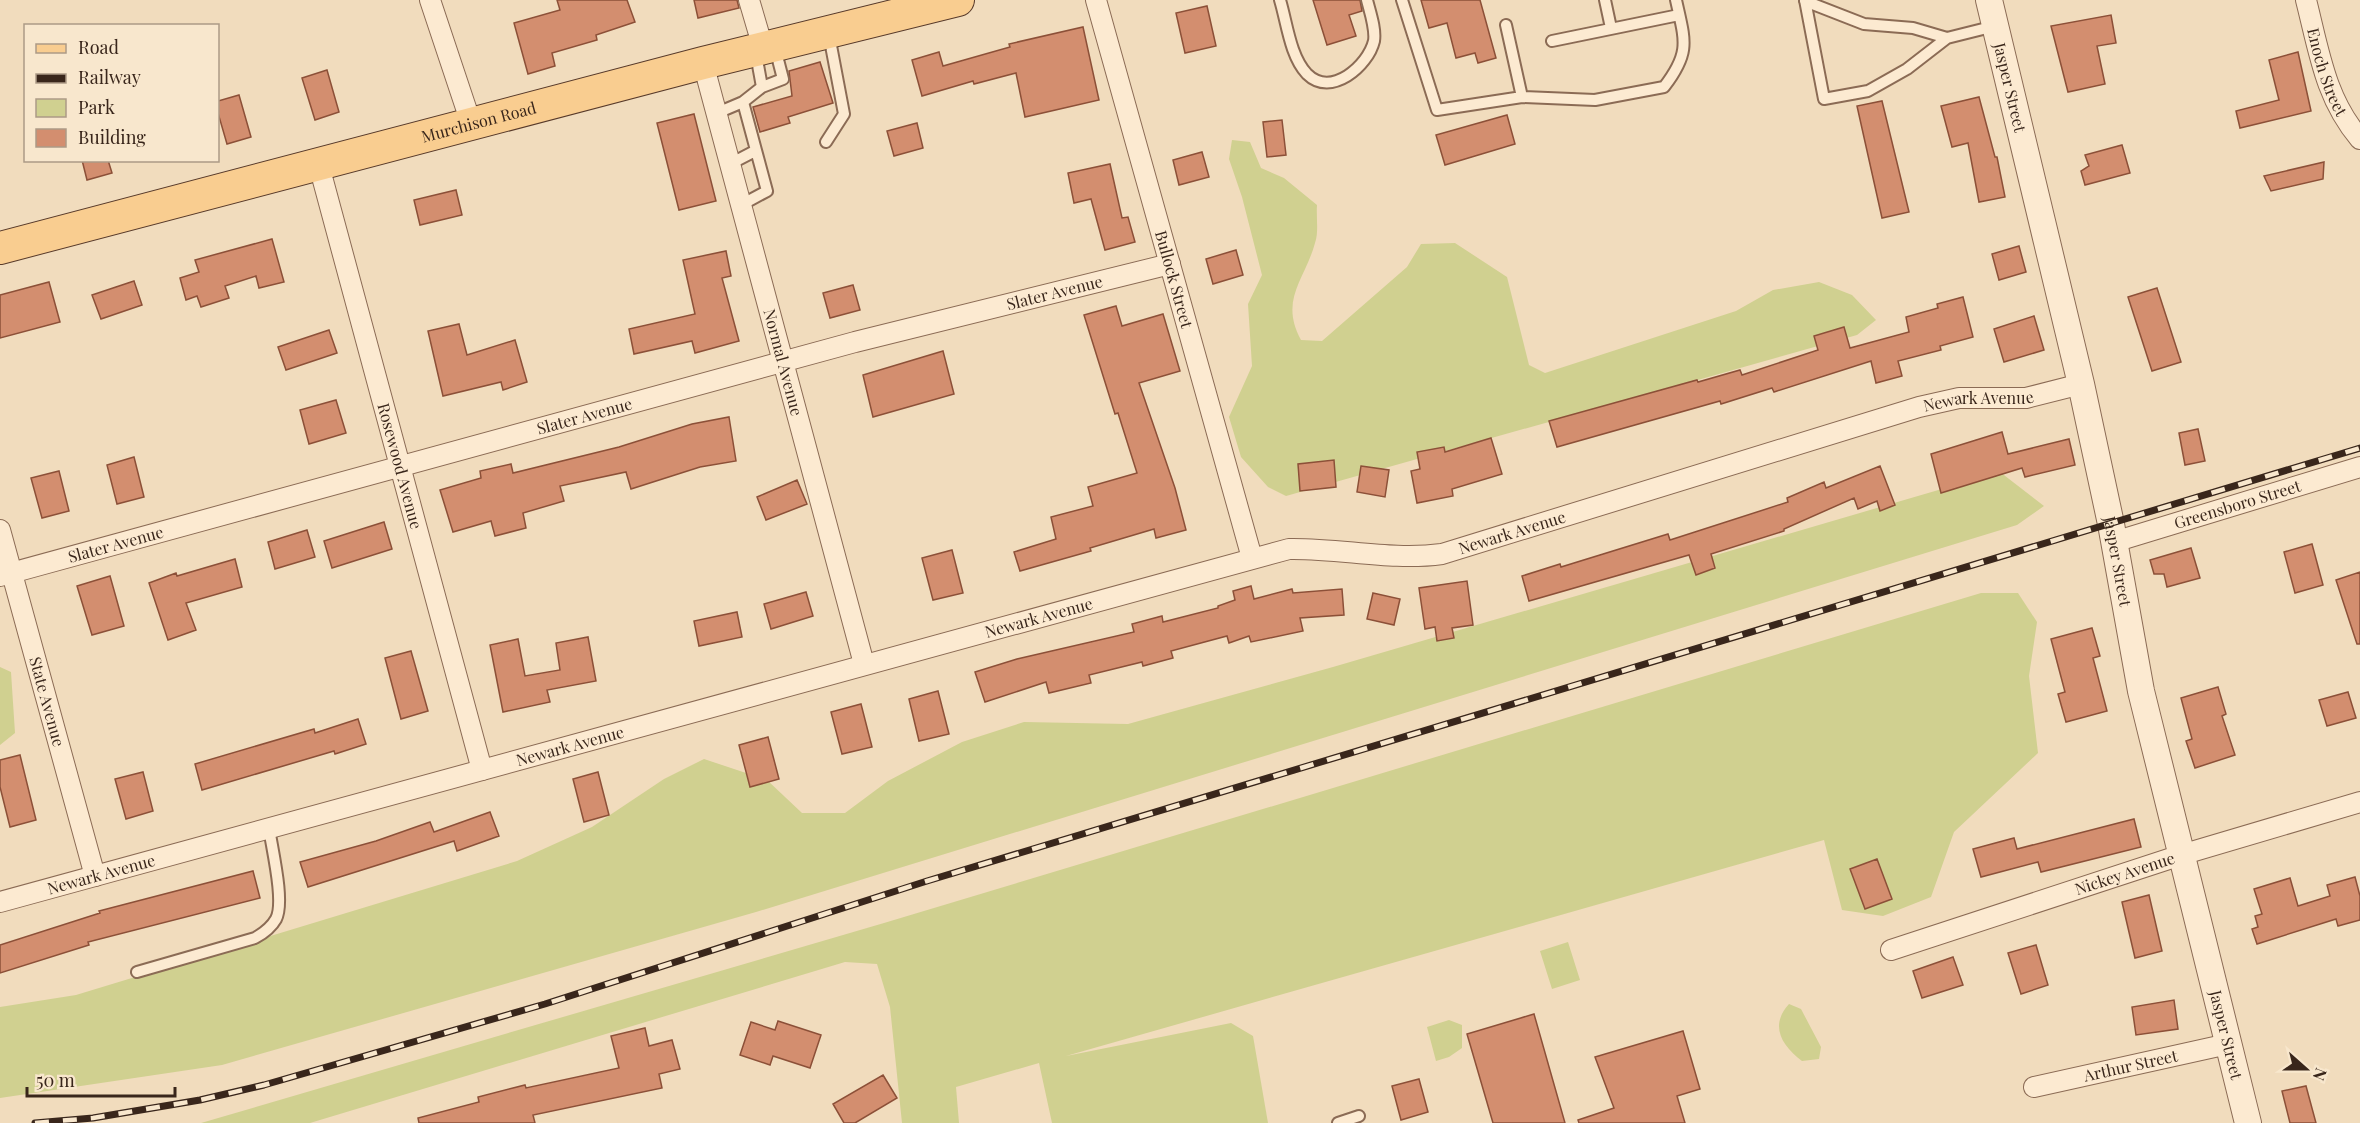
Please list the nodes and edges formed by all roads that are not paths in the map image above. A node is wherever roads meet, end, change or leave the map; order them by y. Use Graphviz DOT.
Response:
graph roads {
  1 [pos="430,0"];
  2 [pos="748,0"];
  3 [pos="958,0"];
  4 [pos="1096,0"];
  5 [pos="1280,0"];
  6 [pos="1367,0"];
  7 [pos="1402,0"];
  8 [pos="1605,0"];
  9 [pos="1676,0"];
  10 [pos="1805,0"];
  11 [pos="1989,0"];
  12 [pos="2306,0"];
  13 [pos="1679,15"];
  14 [pos="1506,25"];
  15 [pos="1996,26"];
  16 [pos="1611,28"];
  17 [pos="828,32"];
  18 [pos="1947,38"];
  19 [pos="1552,41"];
  20 [pos="766,48"];
  21 [pos="702,63"];
  22 [pos="762,87"];
  23 [pos="1521,97"];
  24 [pos="743,102"];
  25 [pos="717,113"];
  26 [pos="471,123"];
  27 [pos="2360,139"];
  28 [pos="826,142"];
  29 [pos="755,151"];
  30 [pos="318,162"];
  31 [pos="730,164"];
  32 [pos="741,205"];
  33 [pos="0,248"];
  34 [pos="1170,264"];
  35 [pos="783,362"];
  36 [pos="2081,384"];
  37 [pos="400,465"];
  38 [pos="2360,467"];
  39 [pos="0,530"];
  40 [pos="2114,542"];
  41 [pos="1252,558"];
  42 [pos="6,574"];
  43 [pos="864,664"];
  44 [pos="482,770"];
  45 [pos="2360,802"];
  46 [pos="269,828"];
  47 [pos="2181,855"];
  48 [pos="95,876"];
  49 [pos="0,902"];
  50 [pos="1891,950"];
  51 [pos="137,972"];
  52 [pos="2228,1044"];
  53 [pos="2034,1087"];
  54 [pos="1359,1116"];
  55 [pos="1338,1123"];
  56 [pos="2248,1123"];
  1 -- 26 [label="street"];
  2 -- 20 [label="street"];
  3 -- 17 [label="main road, Murchison Road"];
  4 -- 34 [label="street, Bullock Street"];
  5 -- 6 [label="lane"];
  7 -- 23 [label="lane"];
  8 -- 16 [label="lane"];
  9 -- 13 [label="lane"];
  10 -- 18 [label="lane"];
  10 -- 18 [label="lane"];
  11 -- 15 [label="street, Jasper Street"];
  12 -- 27 [label="street, Enoch Street"];
  13 -- 16 [label="lane"];
  13 -- 23 [label="lane"];
  14 -- 23 [label="lane"];
  15 -- 18 [label="lane"];
  15 -- 36 [label="street, Jasper Street"];
  16 -- 19 [label="lane"];
  17 -- 20 [label="main road, Murchison Road"];
  17 -- 28 [label="lane"];
  20 -- 21 [label="main road, Murchison Road"];
  20 -- 22 [label="lane"];
  20 -- 22 [label="lane"];
  21 -- 25 [label="street, Normal Avenue"];
  21 -- 26 [label="main road, Murchison Road"];
  22 -- 24 [label="lane"];
  24 -- 25 [label="lane"];
  24 -- 29 [label="lane"];
  25 -- 31 [label="street, Normal Avenue"];
  26 -- 30 [label="main road, Murchison Road"];
  29 -- 31 [label="lane"];
  29 -- 32 [label="lane"];
  30 -- 33 [label="main road, Murchison Road"];
  30 -- 37 [label="street, Rosewood Avenue"];
  31 -- 32 [label="street, Normal Avenue"];
  32 -- 35 [label="street, Normal Avenue"];
  34 -- 35 [label="street, Slater Avenue"];
  34 -- 41 [label="street, Bullock Street"];
  35 -- 37 [label="street, Slater Avenue"];
  35 -- 43 [label="street, Normal Avenue"];
  36 -- 40 [label="street, Jasper Street"];
  36 -- 41 [label="street, Newark Avenue"];
  37 -- 42 [label="street, Slater Avenue"];
  37 -- 44 [label="street, Rosewood Avenue"];
  38 -- 40 [label="street, Greensboro Street"];
  39 -- 42 [label="street, State Avenue"];
  40 -- 47 [label="street, Jasper Street"];
  41 -- 43 [label="street, Newark Avenue"];
  42 -- 48 [label="street, State Avenue"];
  43 -- 44 [label="street, Newark Avenue"];
  44 -- 46 [label="street, Newark Avenue"];
  45 -- 47 [label="street, Nickey Avenue"];
  46 -- 48 [label="street, Newark Avenue"];
  46 -- 51 [label="lane"];
  47 -- 50 [label="street, Nickey Avenue"];
  47 -- 52 [label="street, Jasper Street"];
  48 -- 49 [label="street, Newark Avenue"];
  52 -- 53 [label="street, Arthur Street"];
  52 -- 56 [label="street, Jasper Street"];
  54 -- 55 [label="lane"];
}
